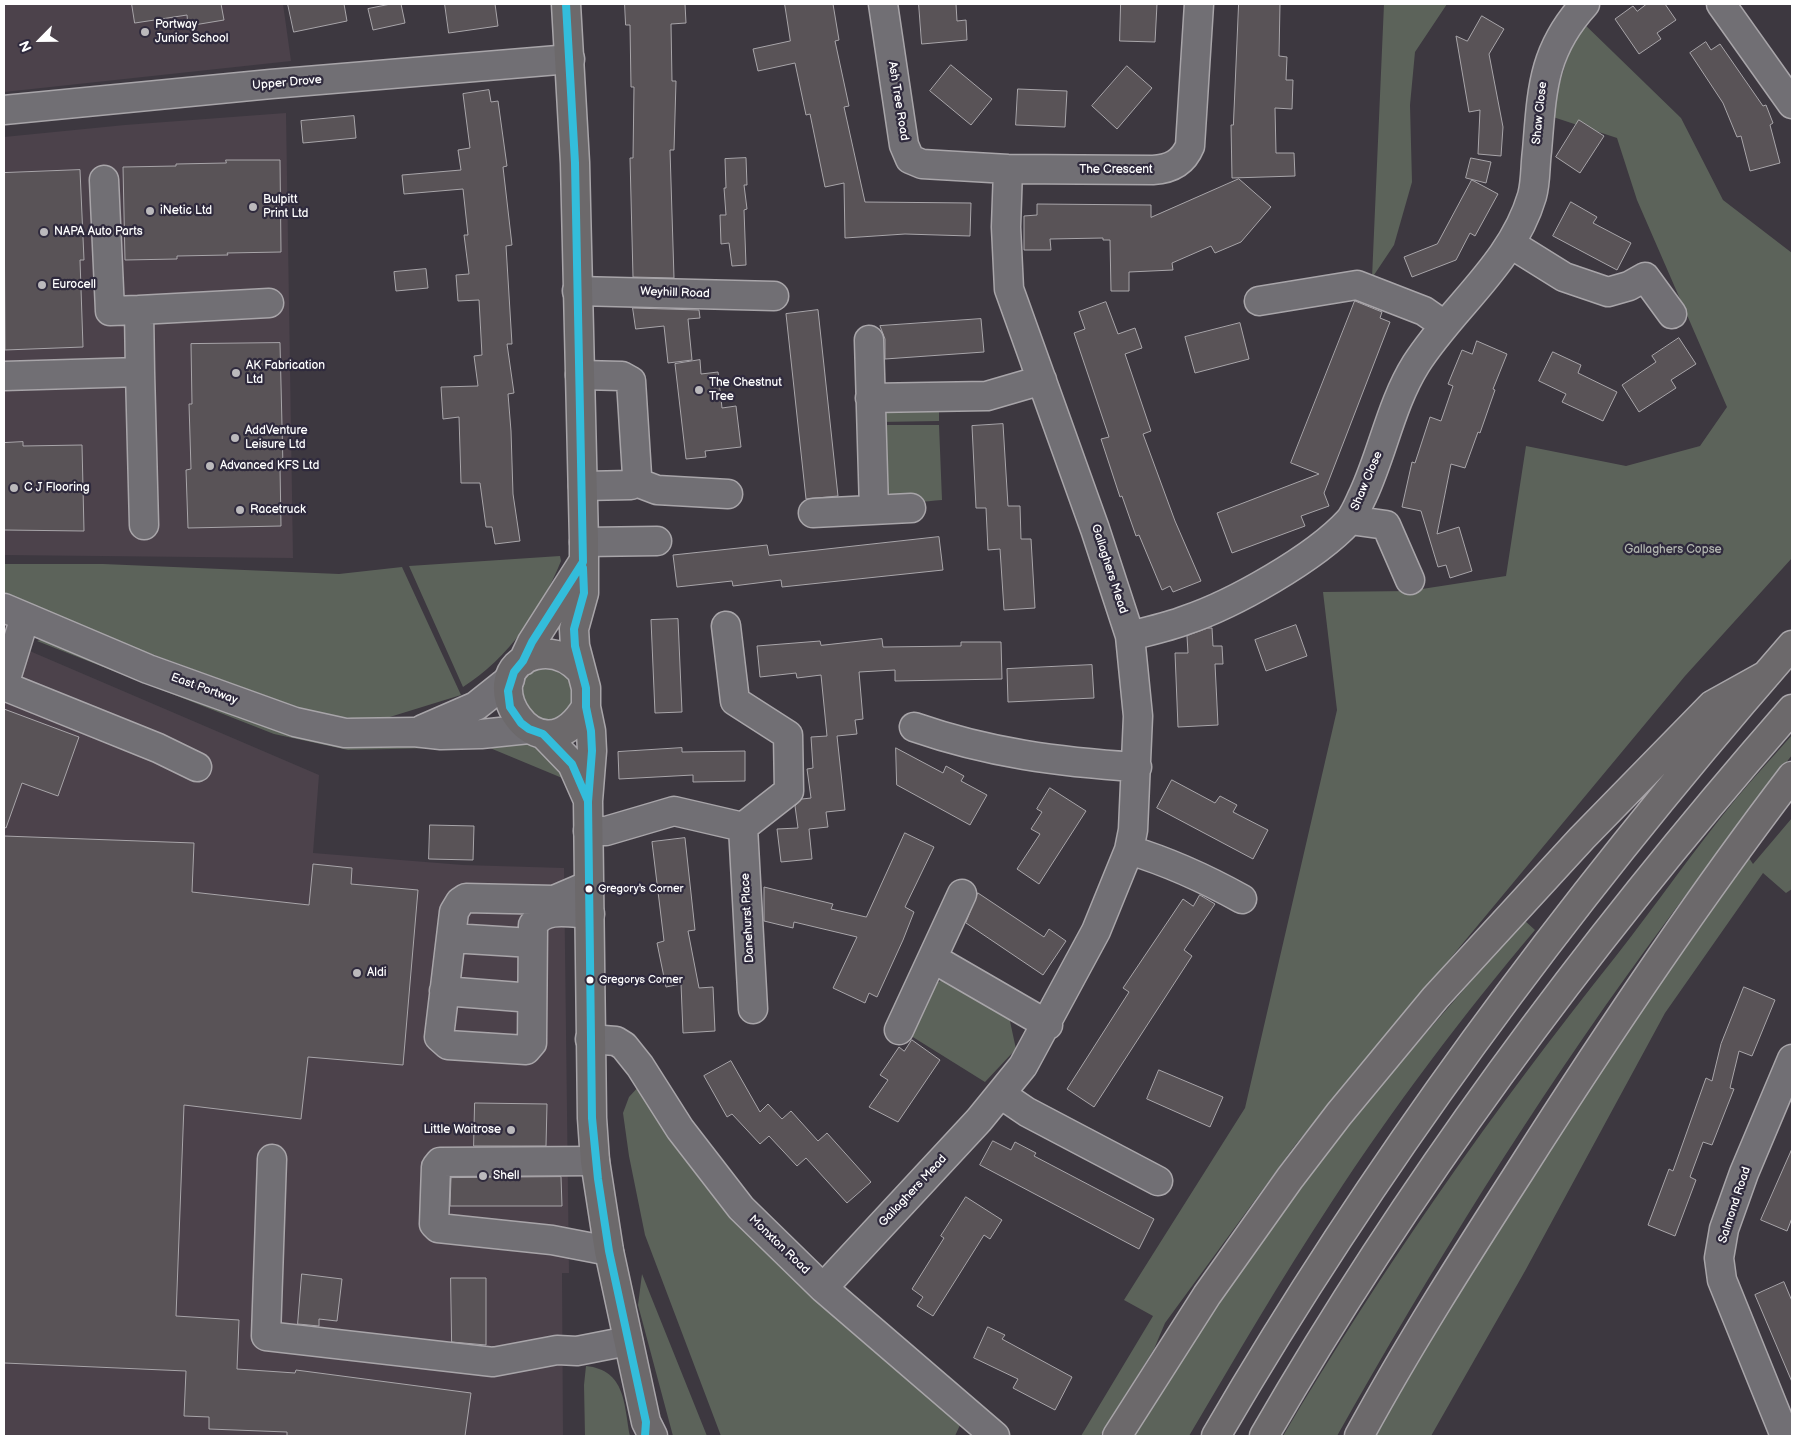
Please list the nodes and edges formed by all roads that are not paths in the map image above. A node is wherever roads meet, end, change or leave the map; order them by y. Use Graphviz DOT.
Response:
graph roads {
  1 [pos="566,4"];
  2 [pos="883,4"];
  3 [pos="1199,4"];
  4 [pos="1584,4"];
  5 [pos="1721,4"];
  6 [pos="570,59"];
  7 [pos="1792,104"];
  8 [pos="4,110"];
  9 [pos="1008,170"];
  10 [pos="104,180"];
  11 [pos="1511,244"];
  12 [pos="577,291"];
  13 [pos="774,296"];
  14 [pos="1259,301"];
  15 [pos="269,303"];
  16 [pos="139,310"];
  17 [pos="1672,314"];
  18 [pos="1444,325"];
  19 [pos="869,340"];
  20 [pos="140,372"];
  21 [pos="580,375"];
  22 [pos="4,376"];
  23 [pos="1042,380"];
  24 [pos="870,398"];
  25 [pos="636,482"];
  26 [pos="583,486"];
  27 [pos="728,494"];
  28 [pos="911,508"];
  29 [pos="874,509"];
  30 [pos="813,513"];
  31 [pos="1350,520"];
  32 [pos="144,525"];
  33 [pos="657,541"];
  34 [pos="584,552"];
  35 [pos="1410,580"];
  36 [pos="15,612"];
  37 [pos="726,626"];
  38 [pos="1130,636"];
  39 [pos="1792,645"];
  40 [pos="517,670"];
  41 [pos="581,671"];
  42 [pos="1766,675"];
  43 [pos="4,685"];
  44 [pos="586,707"];
  45 [pos="1792,709"];
  46 [pos="914,727"];
  47 [pos="414,732"];
  48 [pos="536,732"];
  49 [pos="196,767"];
  50 [pos="1137,767"];
  51 [pos="1792,776"];
  52 [pos="588,801"];
  53 [pos="743,827"];
  54 [pos="588,831"];
  55 [pos="1129,850"];
  56 [pos="589,885"];
  57 [pos="962,894"];
  58 [pos="1242,899"];
  59 [pos="590,914"];
  60 [pos="451,938"];
  61 [pos="532,943"];
  62 [pos="934,959"];
  63 [pos="444,991"];
  64 [pos="532,998"];
  65 [pos="753,1009"];
  66 [pos="1048,1025"];
  67 [pos="899,1030"];
  68 [pos="590,1039"];
  69 [pos="1792,1059"];
  70 [pos="1002,1095"];
  71 [pos="272,1159"];
  72 [pos="595,1161"];
  73 [pos="1158,1181"];
  74 [pos="609,1251"];
  75 [pos="824,1288"];
  76 [pos="628,1341"];
  77 [pos="648,1431"];
  78 [pos="995,1436"];
  79 [pos="1117,1436"];
  80 [pos="1216,1436"];
  81 [pos="1264,1436"];
  82 [pos="1359,1436"];
  83 [pos="1785,1436"];
  1 -- 6 [label="main road"];
  2 -- 9 [label="street, Ash Tree Road"];
  3 -- 9 [label="street, The Crescent"];
  4 -- 11 [label="street, Shaw Close"];
  5 -- 7 [label="street"];
  6 -- 8 [label="street, Upper Drove"];
  6 -- 12 [label="main road"];
  9 -- 23 [label="street, Gallaghers Mead"];
  10 -- 16 [label="street"];
  11 -- 17 [label="street"];
  11 -- 18 [label="street, Shaw Close"];
  12 -- 13 [label="street, Weyhill Road"];
  12 -- 21 [label="main road"];
  14 -- 18 [label="street"];
  15 -- 16 [label="street"];
  16 -- 20 [label="street"];
  18 -- 31 [label="street, Shaw Close"];
  19 -- 24 [label="street"];
  20 -- 22 [label="street"];
  20 -- 32 [label="street"];
  21 -- 25 [label="street"];
  21 -- 26 [label="main road"];
  23 -- 24 [label="street"];
  23 -- 38 [label="street, Gallaghers Mead"];
  24 -- 29 [label="street"];
  25 -- 26 [label="street"];
  25 -- 27 [label="street"];
  26 -- 34 [label="main road"];
  28 -- 29 [label="street"];
  29 -- 30 [label="street"];
  31 -- 35 [label="street"];
  31 -- 38 [label="street, Shaw Close"];
  33 -- 34 [label="street"];
  34 -- 40 [label="main road"];
  34 -- 41 [label="main road"];
  36 -- 43 [label="street"];
  36 -- 47 [label="street, East Portway"];
  37 -- 53 [label="street"];
  38 -- 50 [label="street, Gallaghers Mead"];
  39 -- 42 [label="main road"];
  40 -- 41 [label="main road"];
  40 -- 47 [label="street, East Portway"];
  40 -- 48 [label="main road"];
  41 -- 44 [label="main road"];
  42 -- 79 [label="main road"];
  42 -- 80 [label="main road"];
  43 -- 49 [label="street"];
  44 -- 48 [label="main road"];
  44 -- 52 [label="main road"];
  45 -- 81 [label="main road"];
  46 -- 50 [label="street"];
  47 -- 48 [label="street, East Portway"];
  48 -- 52 [label="main road"];
  50 -- 55 [label="street, Gallaghers Mead"];
  51 -- 82 [label="main road"];
  52 -- 54 [label="main road"];
  53 -- 54 [label="street"];
  53 -- 65 [label="street, Danehurst Place"];
  54 -- 56 [label="main road"];
  55 -- 58 [label="street"];
  55 -- 66 [label="street, Gallaghers Mead"];
  56 -- 59 [label="main road"];
  56 -- 60 [label="street"];
  57 -- 62 [label="street"];
  59 -- 61 [label="street"];
  59 -- 68 [label="main road"];
  60 -- 61 [label="street"];
  60 -- 63 [label="street"];
  61 -- 64 [label="street"];
  62 -- 66 [label="street"];
  62 -- 67 [label="street"];
  63 -- 64 [label="street"];
  63 -- 64 [label="street"];
  66 -- 70 [label="street, Gallaghers Mead"];
  68 -- 72 [label="main road"];
  68 -- 75 [label="street, Monxton Road"];
  69 -- 83 [label="street, Salmond Road"];
  70 -- 73 [label="street"];
  70 -- 75 [label="street, Gallaghers Mead"];
  71 -- 76 [label="street"];
  72 -- 74 [label="main road"];
  72 -- 74 [label="street"];
  74 -- 76 [label="main road"];
  75 -- 78 [label="street, Monxton Road"];
  76 -- 77 [label="main road"];
}
